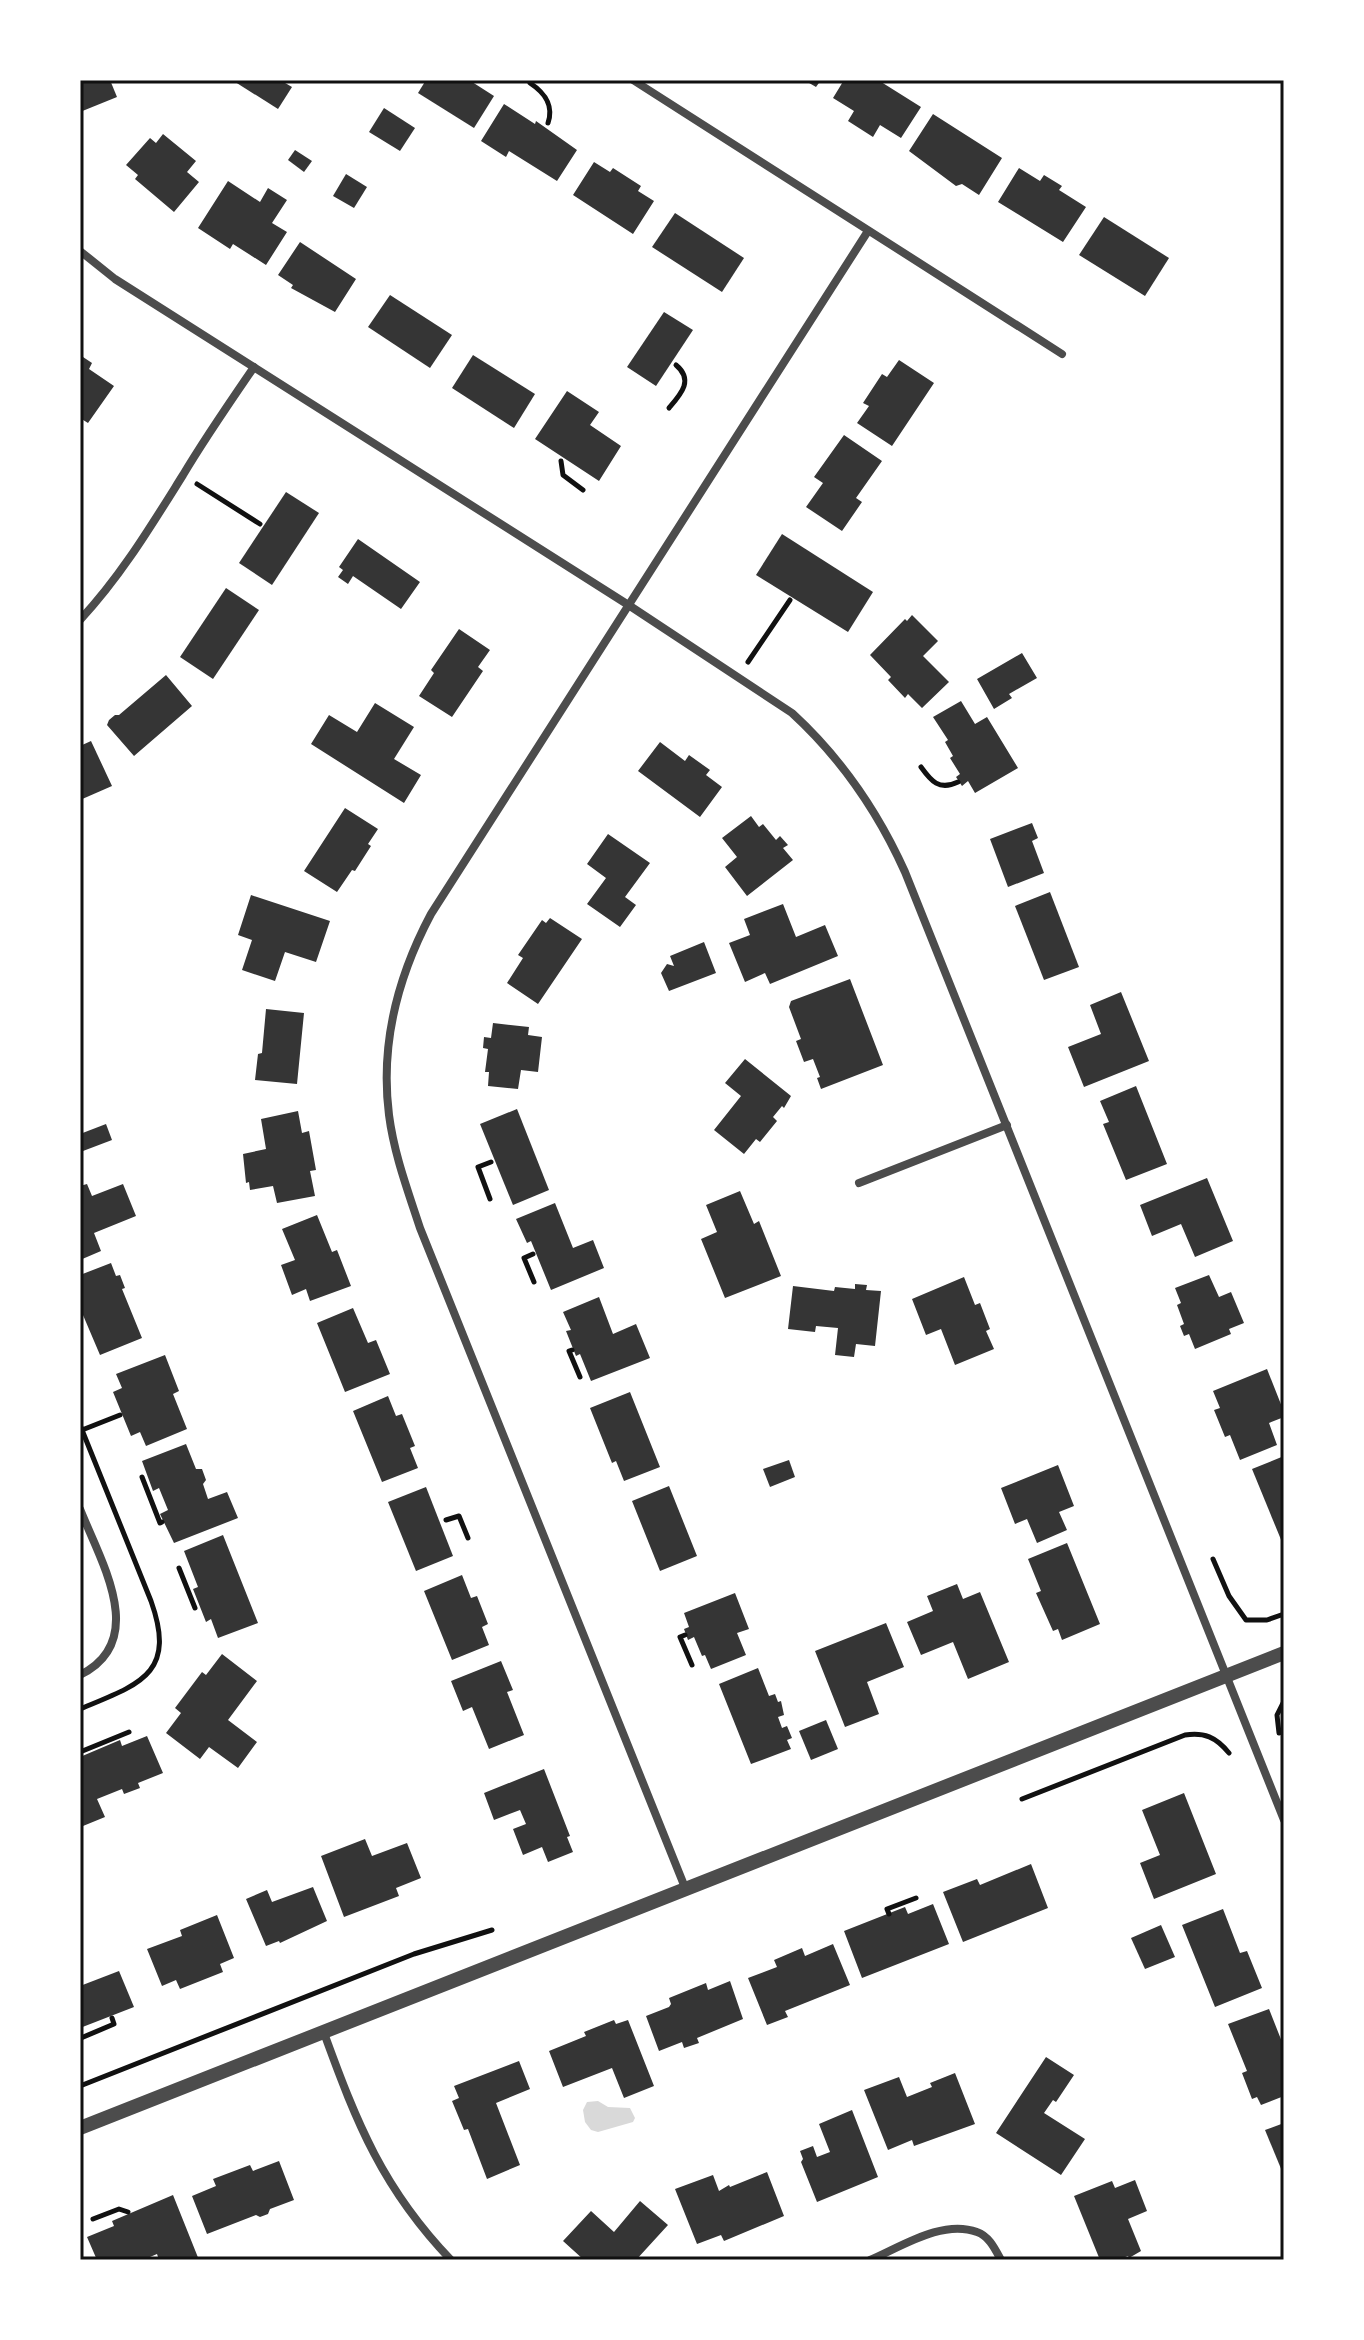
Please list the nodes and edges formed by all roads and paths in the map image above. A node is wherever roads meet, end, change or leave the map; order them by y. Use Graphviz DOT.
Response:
graph roads {
  1 [pos="633,80"];
  2 [pos="530,83"];
  3 [pos="548,123"];
  4 [pos="868,231"];
  5 [pos="80,251"];
  6 [pos="1062,354"];
  7 [pos="676,365"];
  8 [pos="254,367"];
  9 [pos="669,408"];
  10 [pos="561,461"];
  11 [pos="183,475"];
  12 [pos="583,490"];
  13 [pos="260,524"];
  14 [pos="790,600"];
  15 [pos="630,606"];
  16 [pos="80,620"];
  17 [pos="738,676"];
  18 [pos="921,767"];
  19 [pos="958,782"];
  20 [pos="1007,1125"];
  21 [pos="491,1162"];
  22 [pos="859,1183"];
  23 [pos="490,1199"];
  24 [pos="533,1254"];
  25 [pos="534,1282"];
  26 [pos="572,1350"];
  27 [pos="580,1377"];
  28 [pos="120,1415"];
  29 [pos="82,1430"];
  30 [pos="142,1477"];
  31 [pos="80,1509"];
  32 [pos="446,1520"];
  33 [pos="162,1522"];
  34 [pos="468,1538"];
  35 [pos="1213,1559"];
  36 [pos="179,1568"];
  37 [pos="195,1608"];
  38 [pos="1284,1614"];
  39 [pos="685,1635"];
  40 [pos="1284,1653"];
  41 [pos="692,1665"];
  42 [pos="80,1675"];
  43 [pos="1227,1676"];
  44 [pos="1284,1701"];
  45 [pos="129,1732"];
  46 [pos="1279,1733"];
  47 [pos="80,1753"];
  48 [pos="1229,1753"];
  49 [pos="1022,1799"];
  50 [pos="1284,1820"];
  51 [pos="687,1890"];
  52 [pos="916,1898"];
  53 [pos="889,1914"];
  54 [pos="492,1930"];
  55 [pos="112,2018"];
  56 [pos="324,2033"];
  57 [pos="81,2038"];
  58 [pos="80,2086"];
  59 [pos="80,2128"];
  60 [pos="128,2212"];
  61 [pos="93,2219"];
  62 [pos="451,2260"];
  63 [pos="870,2260"];
  64 [pos="1001,2260"];
  1 -- 4 [label="street"];
  2 -- 3 [label="path"];
  4 -- 6 [label="street"];
  4 -- 15 [label="street"];
  5 -- 8 [label="street"];
  7 -- 9 [label="path"];
  8 -- 11 [label="street"];
  8 -- 15 [label="street"];
  10 -- 12 [label="path"];
  11 -- 13 [label="path"];
  11 -- 16 [label="street"];
  14 -- 17 [label="path"];
  15 -- 17 [label="street"];
  15 -- 51 [label="street"];
  17 -- 20 [label="street"];
  18 -- 19 [label="path"];
  20 -- 22 [label="street"];
  20 -- 43 [label="street"];
  21 -- 23 [label="path"];
  24 -- 25 [label="path"];
  26 -- 27 [label="path"];
  28 -- 29 [label="path"];
  30 -- 33 [label="path"];
  31 -- 42 [label="street"];
  32 -- 34 [label="path"];
  35 -- 38 [label="path"];
  36 -- 37 [label="path"];
  39 -- 41 [label="path"];
  40 -- 43 [label="street"];
  43 -- 50 [label="street"];
  43 -- 51 [label="street"];
  44 -- 46 [label="path"];
  45 -- 47 [label="path"];
  48 -- 49 [label="path"];
  51 -- 56 [label="street"];
  52 -- 53 [label="path"];
  54 -- 58 [label="path"];
  55 -- 57 [label="path"];
  56 -- 59 [label="street"];
  56 -- 62 [label="street"];
  60 -- 61 [label="path"];
  63 -- 64 [label="street"];
}
